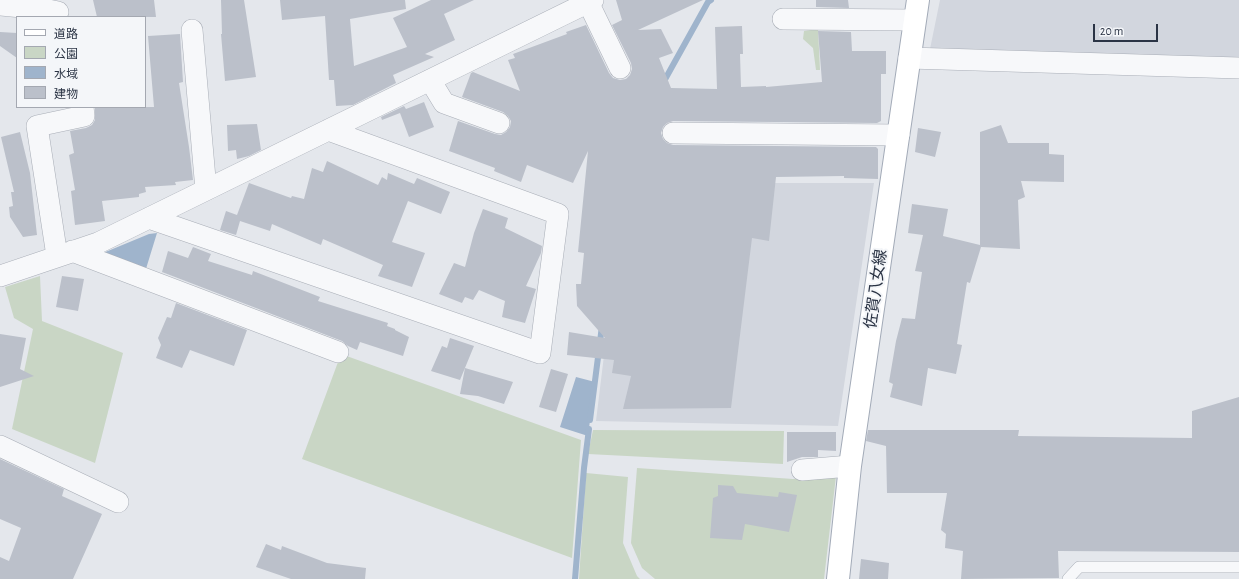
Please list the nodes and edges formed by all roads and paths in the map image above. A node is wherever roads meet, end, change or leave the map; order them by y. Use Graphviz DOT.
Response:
graph roads {
  1 [pos="590,1"];
  2 [pos="0,5"];
  3 [pos="48,7"];
  4 [pos="916,10"];
  5 [pos="783,19"];
  6 [pos="192,30"];
  7 [pos="909,58"];
  8 [pos="620,68"];
  9 [pos="1239,68"];
  10 [pos="430,80"];
  11 [pos="83,108"];
  12 [pos="499,123"];
  13 [pos="328,130"];
  14 [pos="673,133"];
  15 [pos="899,135"];
  16 [pos="206,190"];
  17 [pos="149,218"];
  18 [pos="65,254"];
  19 [pos="0,276"];
  20 [pos="338,352"];
  21 [pos="0,446"];
  22 [pos="850,466"];
  23 [pos="802,470"];
  24 [pos="118,502"];
  25 [pos="1239,567"];
  26 [pos="838,579"];
  27 [pos="1068,579"];
  1 -- 8 [label="street"];
  1 -- 10 [label="street"];
  2 -- 3 [label="street"];
  4 -- 5 [label="street"];
  4 -- 7 [label="main road, 佐賀八女線"];
  6 -- 16 [label="street"];
  7 -- 9 [label="street"];
  7 -- 15 [label="main road, 佐賀八女線"];
  10 -- 12 [label="street"];
  10 -- 13 [label="street"];
  11 -- 18 [label="street"];
  13 -- 16 [label="street"];
  13 -- 17 [label="street"];
  14 -- 15 [label="street"];
  15 -- 22 [label="main road, 佐賀八女線"];
  16 -- 17 [label="street"];
  17 -- 18 [label="street"];
  18 -- 19 [label="street"];
  18 -- 20 [label="street"];
  21 -- 24 [label="street"];
  22 -- 23 [label="street"];
  22 -- 26 [label="main road, 佐賀八女線"];
  25 -- 27 [label="lane"];
}
